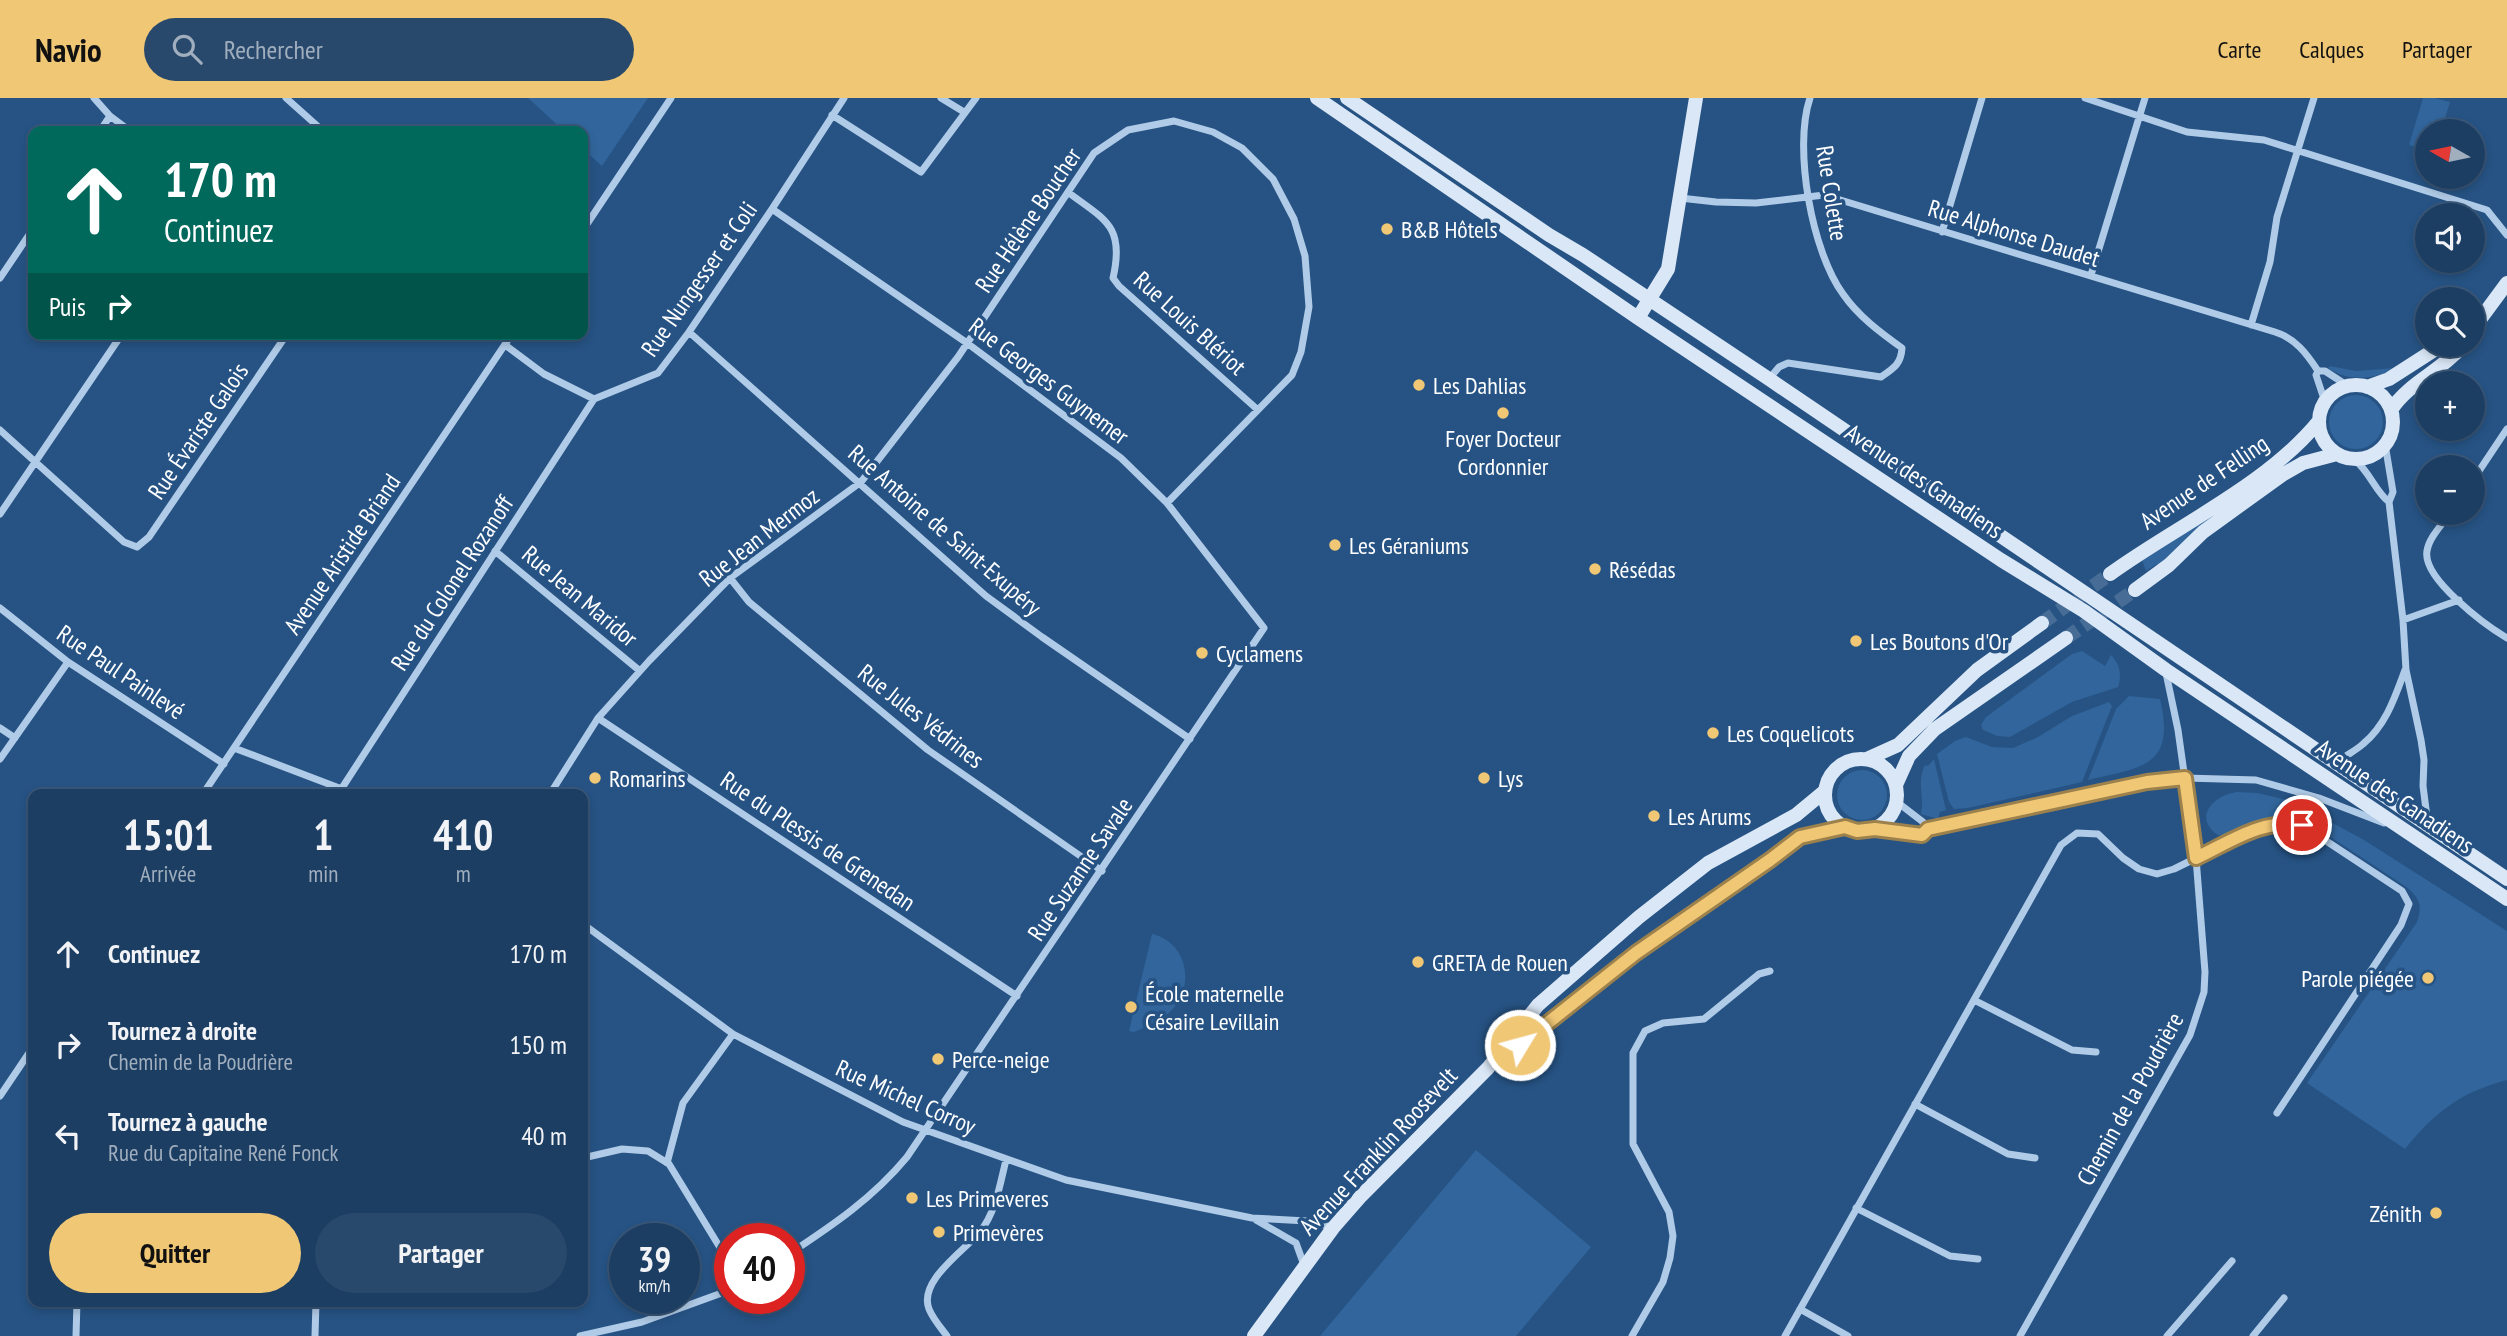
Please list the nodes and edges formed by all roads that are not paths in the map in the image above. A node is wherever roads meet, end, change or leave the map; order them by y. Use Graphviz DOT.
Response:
graph roads {
  1 [pos="94,98"];
  2 [pos="286,98"];
  3 [pos="671,98"];
  4 [pos="844,98"];
  5 [pos="941,98"];
  6 [pos="976,98"];
  7 [pos="1317,98"];
  8 [pos="1347,98"];
  9 [pos="1696,98"];
  10 [pos="1810,98"];
  11 [pos="1982,98"];
  12 [pos="2085,98"];
  13 [pos="2145,98"];
  14 [pos="2314,98"];
  15 [pos="964,112"];
  16 [pos="832,115"];
  17 [pos="2139,115"];
  18 [pos="110,116"];
  19 [pos="103,126"];
  20 [pos="123,126"];
  21 [pos="317,126"];
  22 [pos="2297,151"];
  23 [pos="1069,193"];
  24 [pos="1808,195"];
  25 [pos="1680,198"];
  26 [pos="772,209"];
  27 [pos="588,222"];
  28 [pos="2504,222"];
  29 [pos="1942,232"];
  30 [pos="2507,235"];
  31 [pos="28,236"];
  32 [pos="2091,275"];
  33 [pos="0,278"];
  34 [pos="2507,283"];
  35 [pos="1650,300"];
  36 [pos="2485,309"];
  37 [pos="1638,318"];
  38 [pos="2251,325"];
  39 [pos="689,332"];
  40 [pos="118,340"];
  41 [pos="283,340"];
  42 [pos="508,340"];
  43 [pos="967,343"];
  44 [pos="505,345"];
  45 [pos="2424,357"];
  46 [pos="2452,357"];
  47 [pos="2318,371"];
  48 [pos="1769,379"];
  49 [pos="2347,386"];
  50 [pos="2367,387"];
  51 [pos="594,398"];
  52 [pos="2325,402"];
  53 [pos="1258,410"];
  54 [pos="2391,410"];
  55 [pos="2319,421"];
  56 [pos="2507,429"];
  57 [pos="0,430"];
  58 [pos="2385,444"];
  59 [pos="2337,454"];
  60 [pos="2354,459"];
  61 [pos="36,462"];
  62 [pos="2485,462"];
  63 [pos="860,482"];
  64 [pos="2389,502"];
  65 [pos="1167,503"];
  66 [pos="0,514"];
  67 [pos="2442,525"];
  68 [pos="495,551"];
  69 [pos="2110,574"];
  70 [pos="730,578"];
  71 [pos="2135,590"];
  72 [pos="2459,600"];
  73 [pos="0,608"];
  74 [pos="2403,620"];
  75 [pos="2042,623"];
  76 [pos="1265,628"];
  77 [pos="2066,638"];
  78 [pos="2507,638"];
  79 [pos="68,662"];
  80 [pos="2166,670"];
  81 [pos="2406,670"];
  82 [pos="640,671"];
  83 [pos="598,718"];
  84 [pos="0,728"];
  85 [pos="15,738"];
  86 [pos="1190,739"];
  87 [pos="234,748"];
  88 [pos="0,759"];
  89 [pos="1867,760"];
  90 [pos="223,764"];
  91 [pos="2335,764"];
  92 [pos="2185,778"];
  93 [pos="1896,785"];
  94 [pos="342,788"];
  95 [pos="206,789"];
  96 [pos="553,789"];
  97 [pos="1825,791"];
  98 [pos="1897,802"];
  99 [pos="2428,826"];
  100 [pos="1845,827"];
  101 [pos="1875,829"];
  102 [pos="1928,829"];
  103 [pos="2405,831"];
  104 [pos="2196,858"];
  105 [pos="1102,871"];
  106 [pos="2507,879"];
  107 [pos="2507,899"];
  108 [pos="588,928"];
  109 [pos="1770,971"];
  110 [pos="1017,996"];
  111 [pos="1974,1000"];
  112 [pos="733,1034"];
  113 [pos="2096,1052"];
  114 [pos="28,1054"];
  115 [pos="1488,1068"];
  116 [pos="3,1086"];
  117 [pos="0,1096"];
  118 [pos="1915,1104"];
  119 [pos="2277,1113"];
  120 [pos="926,1130"];
  121 [pos="588,1157"];
  122 [pos="2035,1158"];
  123 [pos="1006,1160"];
  124 [pos="667,1163"];
  125 [pos="1856,1208"];
  126 [pos="1252,1218"];
  127 [pos="1333,1228"];
  128 [pos="714,1238"];
  129 [pos="805,1243"];
  130 [pos="1978,1259"];
  131 [pos="2232,1261"];
  132 [pos="1304,1265"];
  133 [pos="714,1296"];
  134 [pos="2284,1298"];
  135 [pos="77,1307"];
  136 [pos="316,1307"];
  137 [pos="1800,1309"];
  138 [pos="76,1336"];
  139 [pos="315,1336"];
  140 [pos="580,1336"];
  141 [pos="947,1336"];
  142 [pos="1254,1336"];
  143 [pos="1632,1336"];
  144 [pos="1784,1336"];
  145 [pos="1848,1336"];
  146 [pos="2020,1336"];
  147 [pos="2167,1336"];
  148 [pos="2253,1336"];
  1 -- 18 [label="street"];
  2 -- 21 [label="street"];
  3 -- 27 [label="street"];
  4 -- 16 [label="street, Rue Nungesser et Coli"];
  5 -- 15 [label="street"];
  6 -- 15 [label="street"];
  7 -- 37 [label="street, Avenue des Canadiens"];
  8 -- 35 [label="street, Avenue des Canadiens"];
  9 -- 25 [label="street"];
  10 -- 24 [label="street, Rue Colette"];
  11 -- 29 [label="street"];
  12 -- 17 [label="street"];
  13 -- 17 [label="street"];
  14 -- 22 [label="street"];
  15 -- 16 [label="street"];
  16 -- 26 [label="street, Rue Nungesser et Coli"];
  17 -- 22 [label="street"];
  17 -- 32 [label="street"];
  18 -- 19 [label="street"];
  18 -- 20 [label="street"];
  22 -- 28 [label="street"];
  22 -- 38 [label="street"];
  23 -- 43 [label="street, Rue Hélène Boucher"];
  23 -- 53 [label="street, Rue Louis Blériot"];
  23 -- 53 [label="street, Rue Hélène Boucher"];
  24 -- 25 [label="street, Rue Alphonse Daudet"];
  24 -- 29 [label="street, Rue Alphonse Daudet"];
  24 -- 48 [label="street, Rue Colette"];
  25 -- 35 [label="street"];
  26 -- 39 [label="street, Rue Nungesser et Coli"];
  26 -- 43 [label="street, Rue Georges Guynemer"];
  28 -- 30 [label="street"];
  29 -- 32 [label="street, Rue Alphonse Daudet"];
  31 -- 33 [label="street"];
  32 -- 38 [label="street, Rue Alphonse Daudet"];
  34 -- 36 [label="street"];
  35 -- 37 [label="street"];
  35 -- 48 [label="street, Avenue des Canadiens"];
  37 -- 80 [label="street, Avenue des Canadiens"];
  38 -- 47 [label="street, Rue Alphonse Daudet"];
  39 -- 51 [label="street, Rue Nungesser et Coli"];
  39 -- 63 [label="street, Rue Antoine de Saint-Exupéry"];
  40 -- 61 [label="street"];
  41 -- 61 [label="street, Rue Évariste Galois"];
  42 -- 44 [label="street, Avenue Aristide Briand"];
  43 -- 63 [label="street, Rue Jean Mermoz"];
  43 -- 65 [label="street, Rue Georges Guynemer"];
  44 -- 51 [label="street"];
  44 -- 87 [label="street, Avenue Aristide Briand"];
  45 -- 50 [label="street"];
  46 -- 54 [label="street"];
  47 -- 49 [label="street, Rue Alphonse Daudet"];
  47 -- 52 [label="street, Rue Alphonse Daudet"];
  48 -- 91 [label="street, Avenue des Canadiens"];
  49 -- 50 [label="street"];
  49 -- 52 [label="street"];
  50 -- 54 [label="street"];
  51 -- 68 [label="street, Rue du Colonel Rozanoff"];
  52 -- 55 [label="street"];
  53 -- 65 [label="street, Rue Hélène Boucher"];
  54 -- 58 [label="street"];
  55 -- 59 [label="street"];
  55 -- 69 [label="street, Avenue de Felling"];
  56 -- 62 [label="street"];
  57 -- 61 [label="street"];
  58 -- 60 [label="street"];
  58 -- 64 [label="street"];
  59 -- 60 [label="street"];
  59 -- 71 [label="street, Avenue de Felling"];
  60 -- 64 [label="street"];
  61 -- 66 [label="street"];
  63 -- 70 [label="street, Rue Jean Mermoz"];
  63 -- 86 [label="street, Rue Antoine de Saint-Exupéry"];
  64 -- 74 [label="street"];
  65 -- 76 [label="street, Rue Georges Guynemer"];
  67 -- 72 [label="street"];
  68 -- 82 [label="street, Rue Jean Maridor"];
  68 -- 94 [label="street, Rue du Colonel Rozanoff"];
  70 -- 82 [label="street, Rue Jean Mermoz"];
  70 -- 105 [label="street, Rue Jules Védrines"];
  72 -- 74 [label="street"];
  72 -- 78 [label="street"];
  73 -- 79 [label="street, Rue Paul Painlevé"];
  74 -- 81 [label="street"];
  75 -- 89 [label="street"];
  76 -- 86 [label="street, Rue Suzanne Savale"];
  77 -- 93 [label="street"];
  79 -- 85 [label="street"];
  79 -- 90 [label="street, Rue Paul Painlevé"];
  80 -- 92 [label="street, Chemin de la Poudrière"];
  80 -- 103 [label="street, Avenue des Canadiens"];
  81 -- 91 [label="street"];
  81 -- 99 [label="street"];
  82 -- 83 [label="street, Rue Jean Mermoz"];
  83 -- 96 [label="street, Rue Jean Mermoz"];
  83 -- 110 [label="street, Rue du Plessis de Grenedan"];
  84 -- 85 [label="street"];
  85 -- 88 [label="street"];
  86 -- 105 [label="street, Rue Suzanne Savale"];
  87 -- 90 [label="street, Avenue Aristide Briand"];
  87 -- 94 [label="street"];
  89 -- 93 [label="street"];
  89 -- 97 [label="street"];
  90 -- 95 [label="street, Avenue Aristide Briand"];
  91 -- 99 [label="street, Avenue des Canadiens"];
  92 -- 102 [label="street"];
  92 -- 103 [label="street"];
  92 -- 104 [label="street, Chemin de la Poudrière"];
  93 -- 98 [label="street"];
  97 -- 100 [label="street"];
  97 -- 115 [label="street, Avenue Franklin Roosevelt"];
  98 -- 101 [label="street"];
  98 -- 102 [label="street"];
  99 -- 106 [label="street, Avenue des Canadiens"];
  100 -- 101 [label="street"];
  100 -- 115 [label="street, Avenue Franklin Roosevelt"];
  101 -- 102 [label="street"];
  103 -- 107 [label="street, Avenue des Canadiens"];
  104 -- 111 [label="street"];
  104 -- 119 [label="street"];
  104 -- 146 [label="street, Chemin de la Poudrière"];
  105 -- 110 [label="street, Rue Suzanne Savale"];
  108 -- 112 [label="street, Rue Michel Corroy"];
  109 -- 143 [label="street"];
  110 -- 120 [label="street, Rue Suzanne Savale"];
  111 -- 113 [label="street"];
  111 -- 118 [label="street"];
  112 -- 120 [label="street, Rue Michel Corroy"];
  112 -- 124 [label="street"];
  114 -- 116 [label="street"];
  115 -- 127 [label="street, Avenue Franklin Roosevelt"];
  116 -- 117 [label="street"];
  118 -- 122 [label="street"];
  118 -- 125 [label="street"];
  120 -- 123 [label="street, Rue Michel Corroy"];
  120 -- 129 [label="street, Rue Suzanne Savale"];
  121 -- 124 [label="street"];
  123 -- 126 [label="street, Rue Michel Corroy"];
  123 -- 141 [label="street"];
  124 -- 128 [label="street"];
  125 -- 130 [label="street"];
  125 -- 137 [label="street"];
  126 -- 127 [label="street, Rue Michel Corroy"];
  126 -- 132 [label="street, Rue Michel Corroy"];
  127 -- 132 [label="street, Avenue Franklin Roosevelt"];
  131 -- 147 [label="street"];
  132 -- 142 [label="street, Avenue Franklin Roosevelt"];
  133 -- 140 [label="street"];
  134 -- 148 [label="street"];
  135 -- 138 [label="street"];
  136 -- 139 [label="street"];
  137 -- 144 [label="street"];
  137 -- 145 [label="street"];
}
